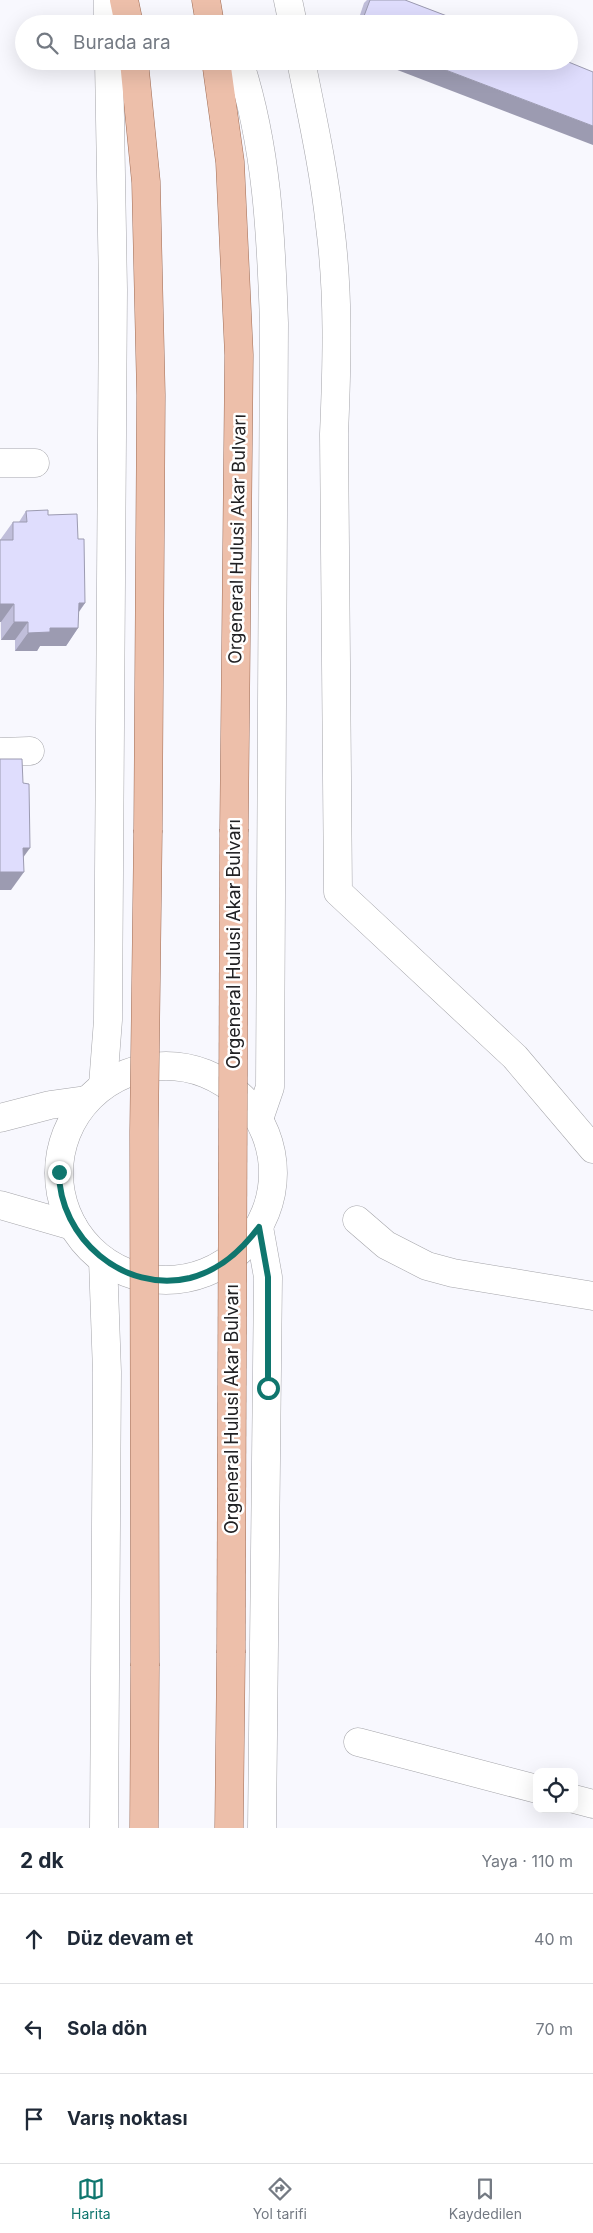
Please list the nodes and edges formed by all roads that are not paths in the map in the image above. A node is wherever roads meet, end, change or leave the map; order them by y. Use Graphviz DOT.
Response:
graph roads {
  1 [pos="108,0"];
  2 [pos="124,0"];
  3 [pos="288,0"];
  4 [pos="108,15"];
  5 [pos="126,15"];
  6 [pos="291,15"];
  7 [pos="109,70"];
  8 [pos="135,70"];
  9 [pos="217,70"];
  10 [pos="242,70"];
  11 [pos="303,70"];
  12 [pos="0,463"];
  13 [pos="35,463"];
  14 [pos="30,751"];
  15 [pos="0,752"];
  16 [pos="95,1093"];
  17 [pos="0,1118"];
  18 [pos="259,1119"];
  19 [pos="593,1149"];
  20 [pos="0,1205"];
  21 [pos="357,1220"];
  22 [pos="73,1226"];
  23 [pos="259,1227"];
  24 [pos="103,1260"];
  25 [pos="593,1296"];
  26 [pos="358,1742"];
  27 [pos="533,1788"];
  28 [pos="578,1800"];
  29 [pos="593,1804"];
  30 [pos="104,1828"];
  31 [pos="144,1828"];
  32 [pos="229,1828"];
  33 [pos="262,1828"];
  1 -- 4 [label="street"];
  2 -- 5 [label="main road"];
  3 -- 6 [label="street"];
  7 -- 16 [label="street"];
  8 -- 31 [label="main road, bridge"];
  9 -- 32 [label="main road, Orgeneral Hulusi Akar Bulvarı, bridge"];
  10 -- 18 [label="street"];
  11 -- 19 [label="street"];
  12 -- 13 [label="street"];
  14 -- 15 [label="street"];
  16 -- 17 [label="street"];
  16 -- 18 [label="street"];
  16 -- 22 [label="street"];
  18 -- 23 [label="street"];
  20 -- 22 [label="street"];
  21 -- 25 [label="street"];
  22 -- 24 [label="street"];
  23 -- 24 [label="street"];
  23 -- 33 [label="street"];
  24 -- 30 [label="street"];
  26 -- 27 [label="street"];
  28 -- 29 [label="street"];
}
